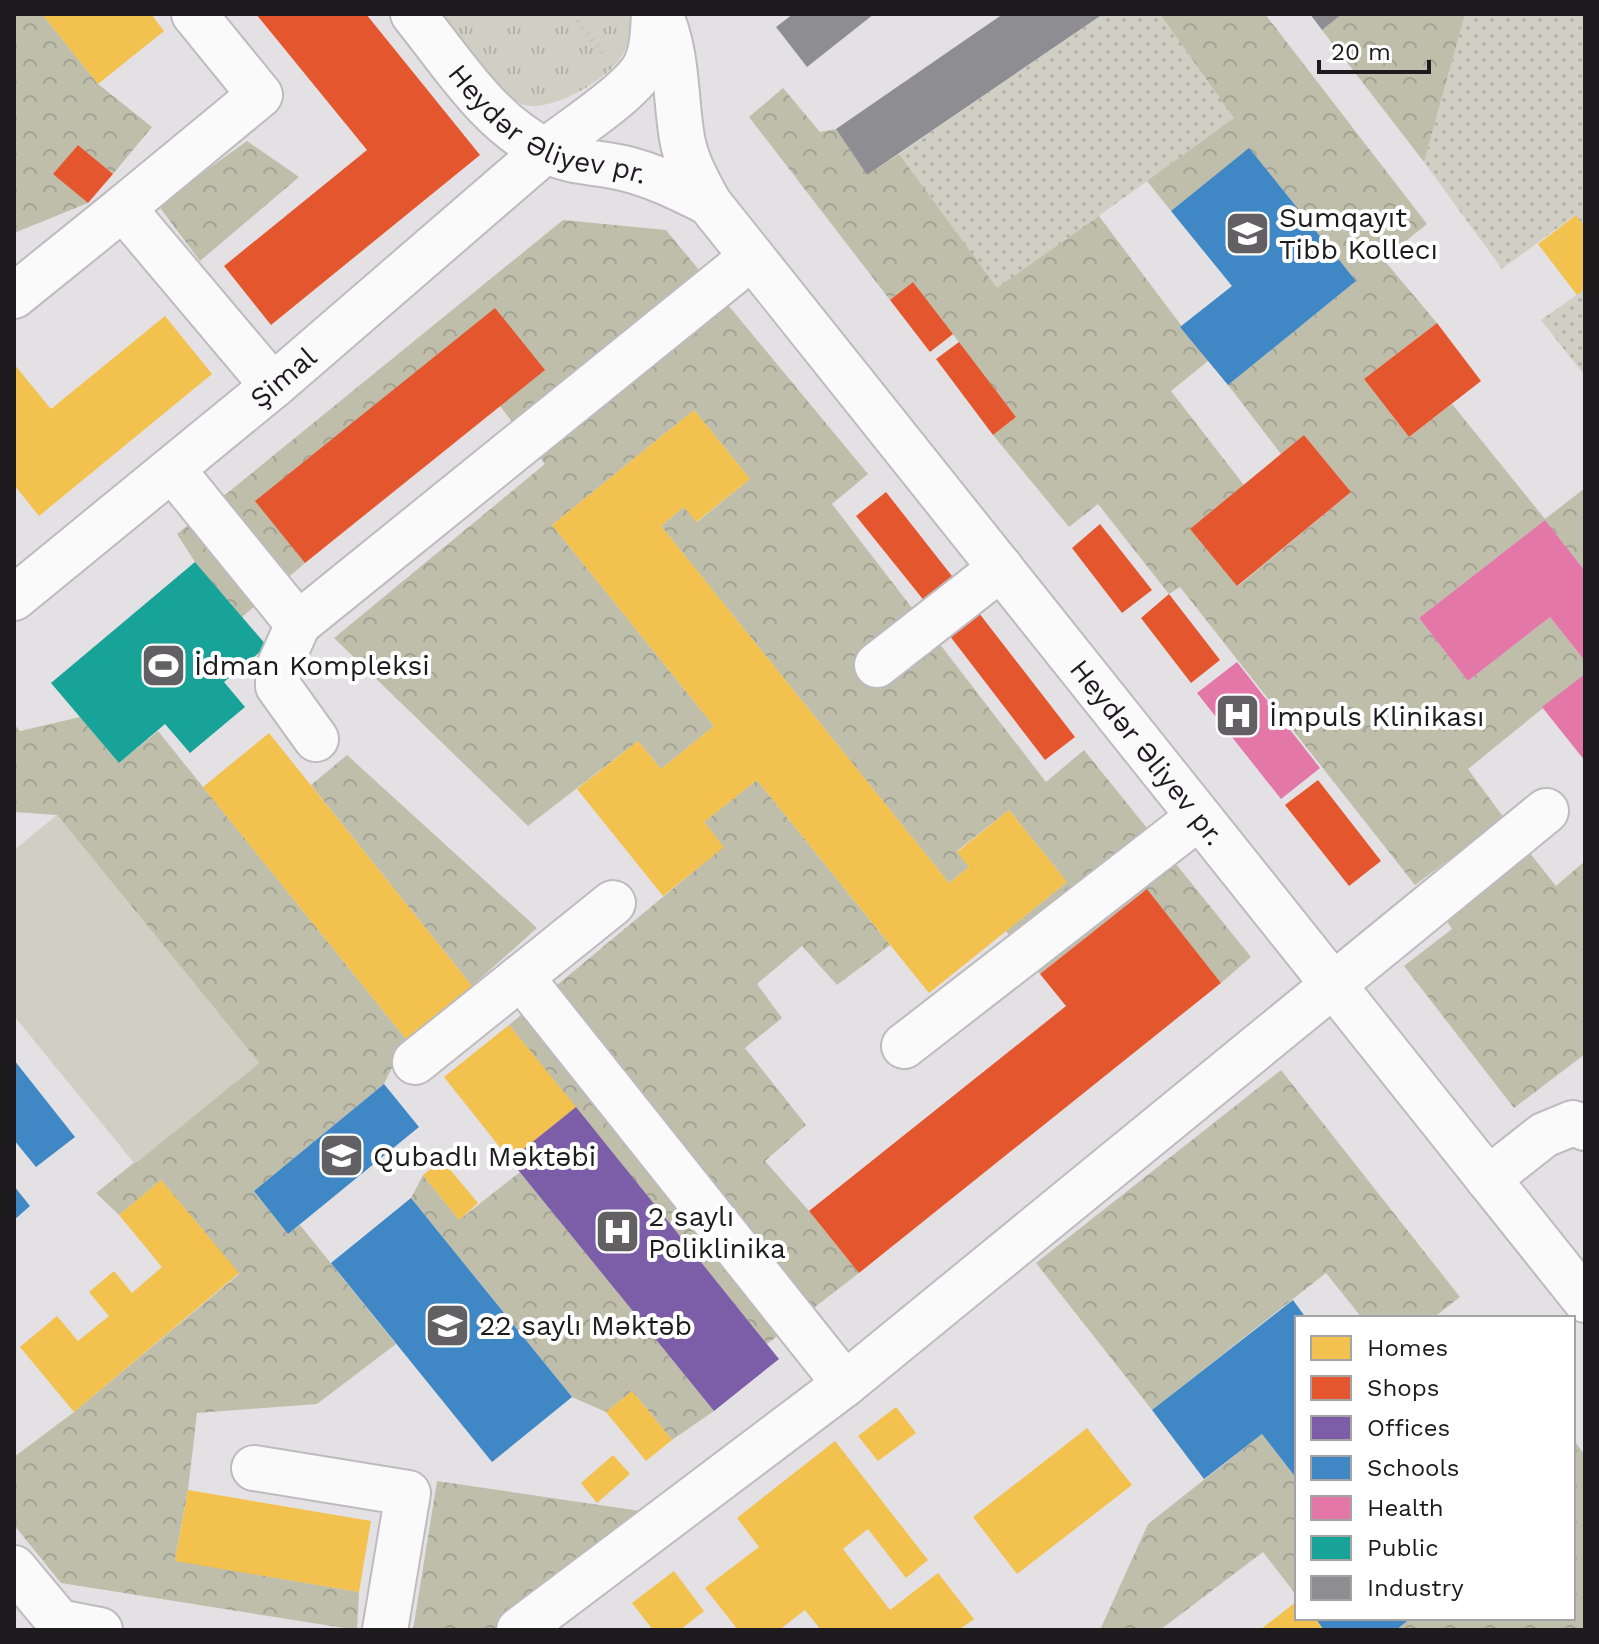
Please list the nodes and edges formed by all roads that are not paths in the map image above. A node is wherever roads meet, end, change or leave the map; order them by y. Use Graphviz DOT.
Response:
graph roads {
  1 [pos="194,14"];
  2 [pos="413,14"];
  3 [pos="657,14"];
  4 [pos="545,151"];
  5 [pos="709,203"];
  6 [pos="123,208"];
  7 [pos="752,257"];
  8 [pos="14,296"];
  9 [pos="273,386"];
  10 [pos="172,469"];
  11 [pos="1001,568"];
  12 [pos="14,598"];
  13 [pos="298,624"];
  14 [pos="877,665"];
  15 [pos="316,739"];
  16 [pos="1546,811"];
  17 [pos="1199,817"];
  18 [pos="613,903"];
  19 [pos="521,977"];
  20 [pos="1332,984"];
  21 [pos="904,1046"];
  22 [pos="415,1062"];
  23 [pos="1585,1128"];
  24 [pos="1488,1179"];
  25 [pos="1585,1300"];
  26 [pos="845,1384"];
  27 [pos="254,1468"];
  28 [pos="14,1568"];
  29 [pos="69,1627"];
  30 [pos="385,1630"];
  31 [pos="519,1630"];
  1 -- 6 [label="main road"];
  2 -- 4 [label="main road, Heydər Əliyev pr."];
  3 -- 4 [label="main road, Şimal"];
  3 -- 5 [label="main road, Heydər Əliyev pr."];
  4 -- 5 [label="main road, Heydər Əliyev pr."];
  4 -- 9 [label="main road, Şimal"];
  5 -- 7 [label="main road, Heydər Əliyev pr."];
  6 -- 8 [label="main road"];
  6 -- 9 [label="main road"];
  7 -- 11 [label="main road, Heydər Əliyev pr."];
  7 -- 13 [label="main road"];
  9 -- 10 [label="main road, Şimal"];
  10 -- 12 [label="main road, Şimal"];
  10 -- 13 [label="main road"];
  11 -- 14 [label="main road"];
  11 -- 17 [label="main road, Heydər Əliyev pr."];
  13 -- 15 [label="main road"];
  16 -- 20 [label="main road"];
  17 -- 20 [label="main road, Heydər Əliyev pr."];
  17 -- 21 [label="main road"];
  18 -- 19 [label="main road"];
  19 -- 22 [label="main road"];
  19 -- 26 [label="main road"];
  20 -- 24 [label="main road, Heydər Əliyev pr."];
  20 -- 26 [label="main road"];
  23 -- 24 [label="main road"];
  24 -- 25 [label="main road, Heydər Əliyev pr."];
  26 -- 31 [label="main road"];
  27 -- 30 [label="main road"];
  28 -- 29 [label="main road"];
}
